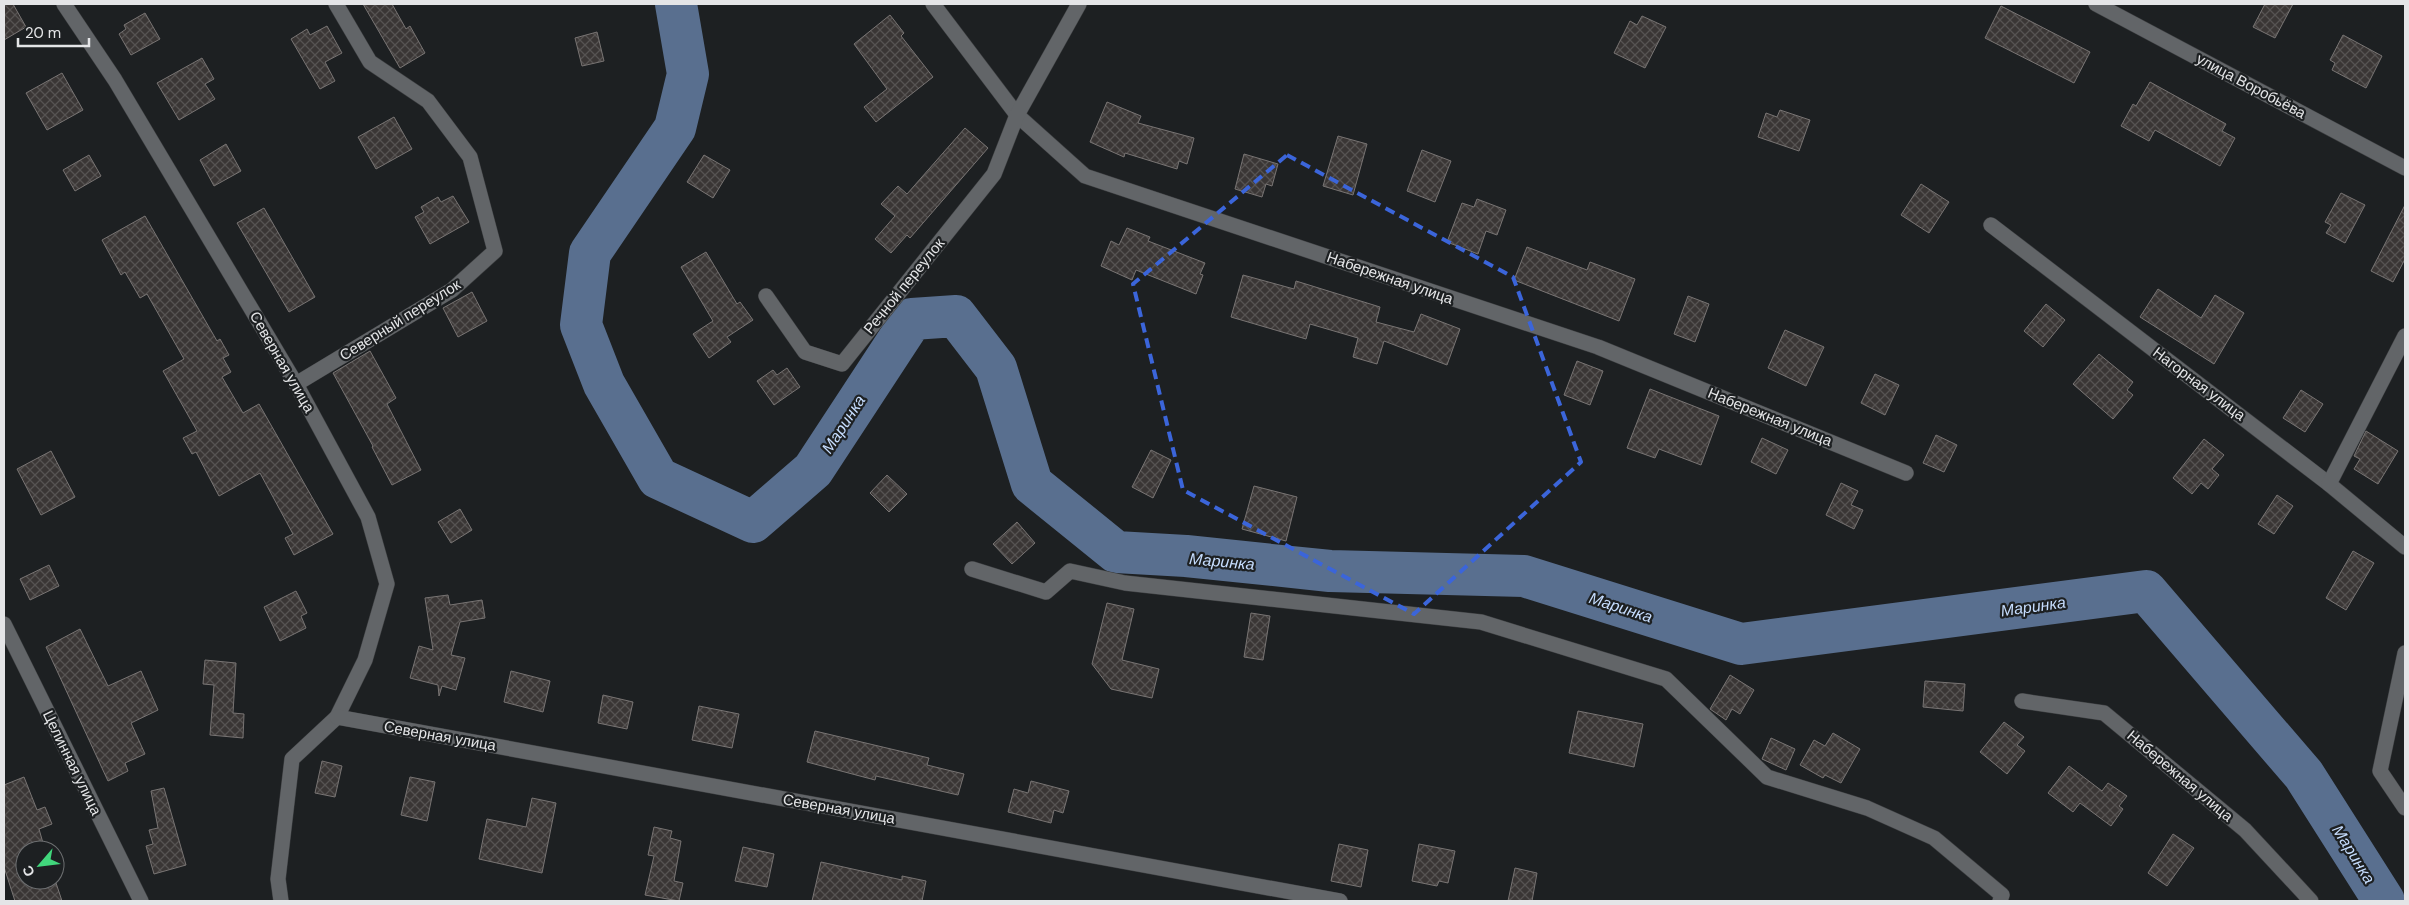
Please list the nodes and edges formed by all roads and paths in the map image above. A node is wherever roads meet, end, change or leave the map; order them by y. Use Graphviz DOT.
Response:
graph roads {
  1 [pos="64,4"];
  2 [pos="336,4"];
  3 [pos="933,4"];
  4 [pos="1079,4"];
  5 [pos="2096,4"];
  6 [pos="1017,114"];
  7 [pos="2405,168"];
  8 [pos="1991,225"];
  9 [pos="766,296"];
  10 [pos="2405,336"];
  11 [pos="296,384"];
  12 [pos="1906,473"];
  13 [pos="2329,484"];
  14 [pos="2405,547"];
  15 [pos="972,569"];
  16 [pos="4,624"];
  17 [pos="2405,653"];
  18 [pos="2022,701"];
  19 [pos="337,717"];
  20 [pos="2405,808"];
  21 [pos="141,901"];
  22 [pos="280,901"];
  23 [pos="1340,901"];
  24 [pos="2000,901"];
  25 [pos="2311,901"];
  1 -- 11 [label="street, Северная улица"];
  2 -- 11 [label="street, Северный переулок"];
  3 -- 6 [label="street, Набережная улица"];
  4 -- 6 [label="street"];
  5 -- 7 [label="street, улица Воробьёва"];
  6 -- 9 [label="street, Речной переулок"];
  6 -- 12 [label="street, Набережная улица"];
  8 -- 13 [label="street, Нагорная улица"];
  10 -- 13 [label="street"];
  11 -- 19 [label="street, Северная улица"];
  13 -- 14 [label="street, Нагорная улица"];
  15 -- 24 [label="street"];
  16 -- 21 [label="street, Целинная улица"];
  17 -- 20 [label="street"];
  18 -- 25 [label="street, Набережная улица"];
  19 -- 22 [label="street"];
  19 -- 23 [label="street, Северная улица"];
}
